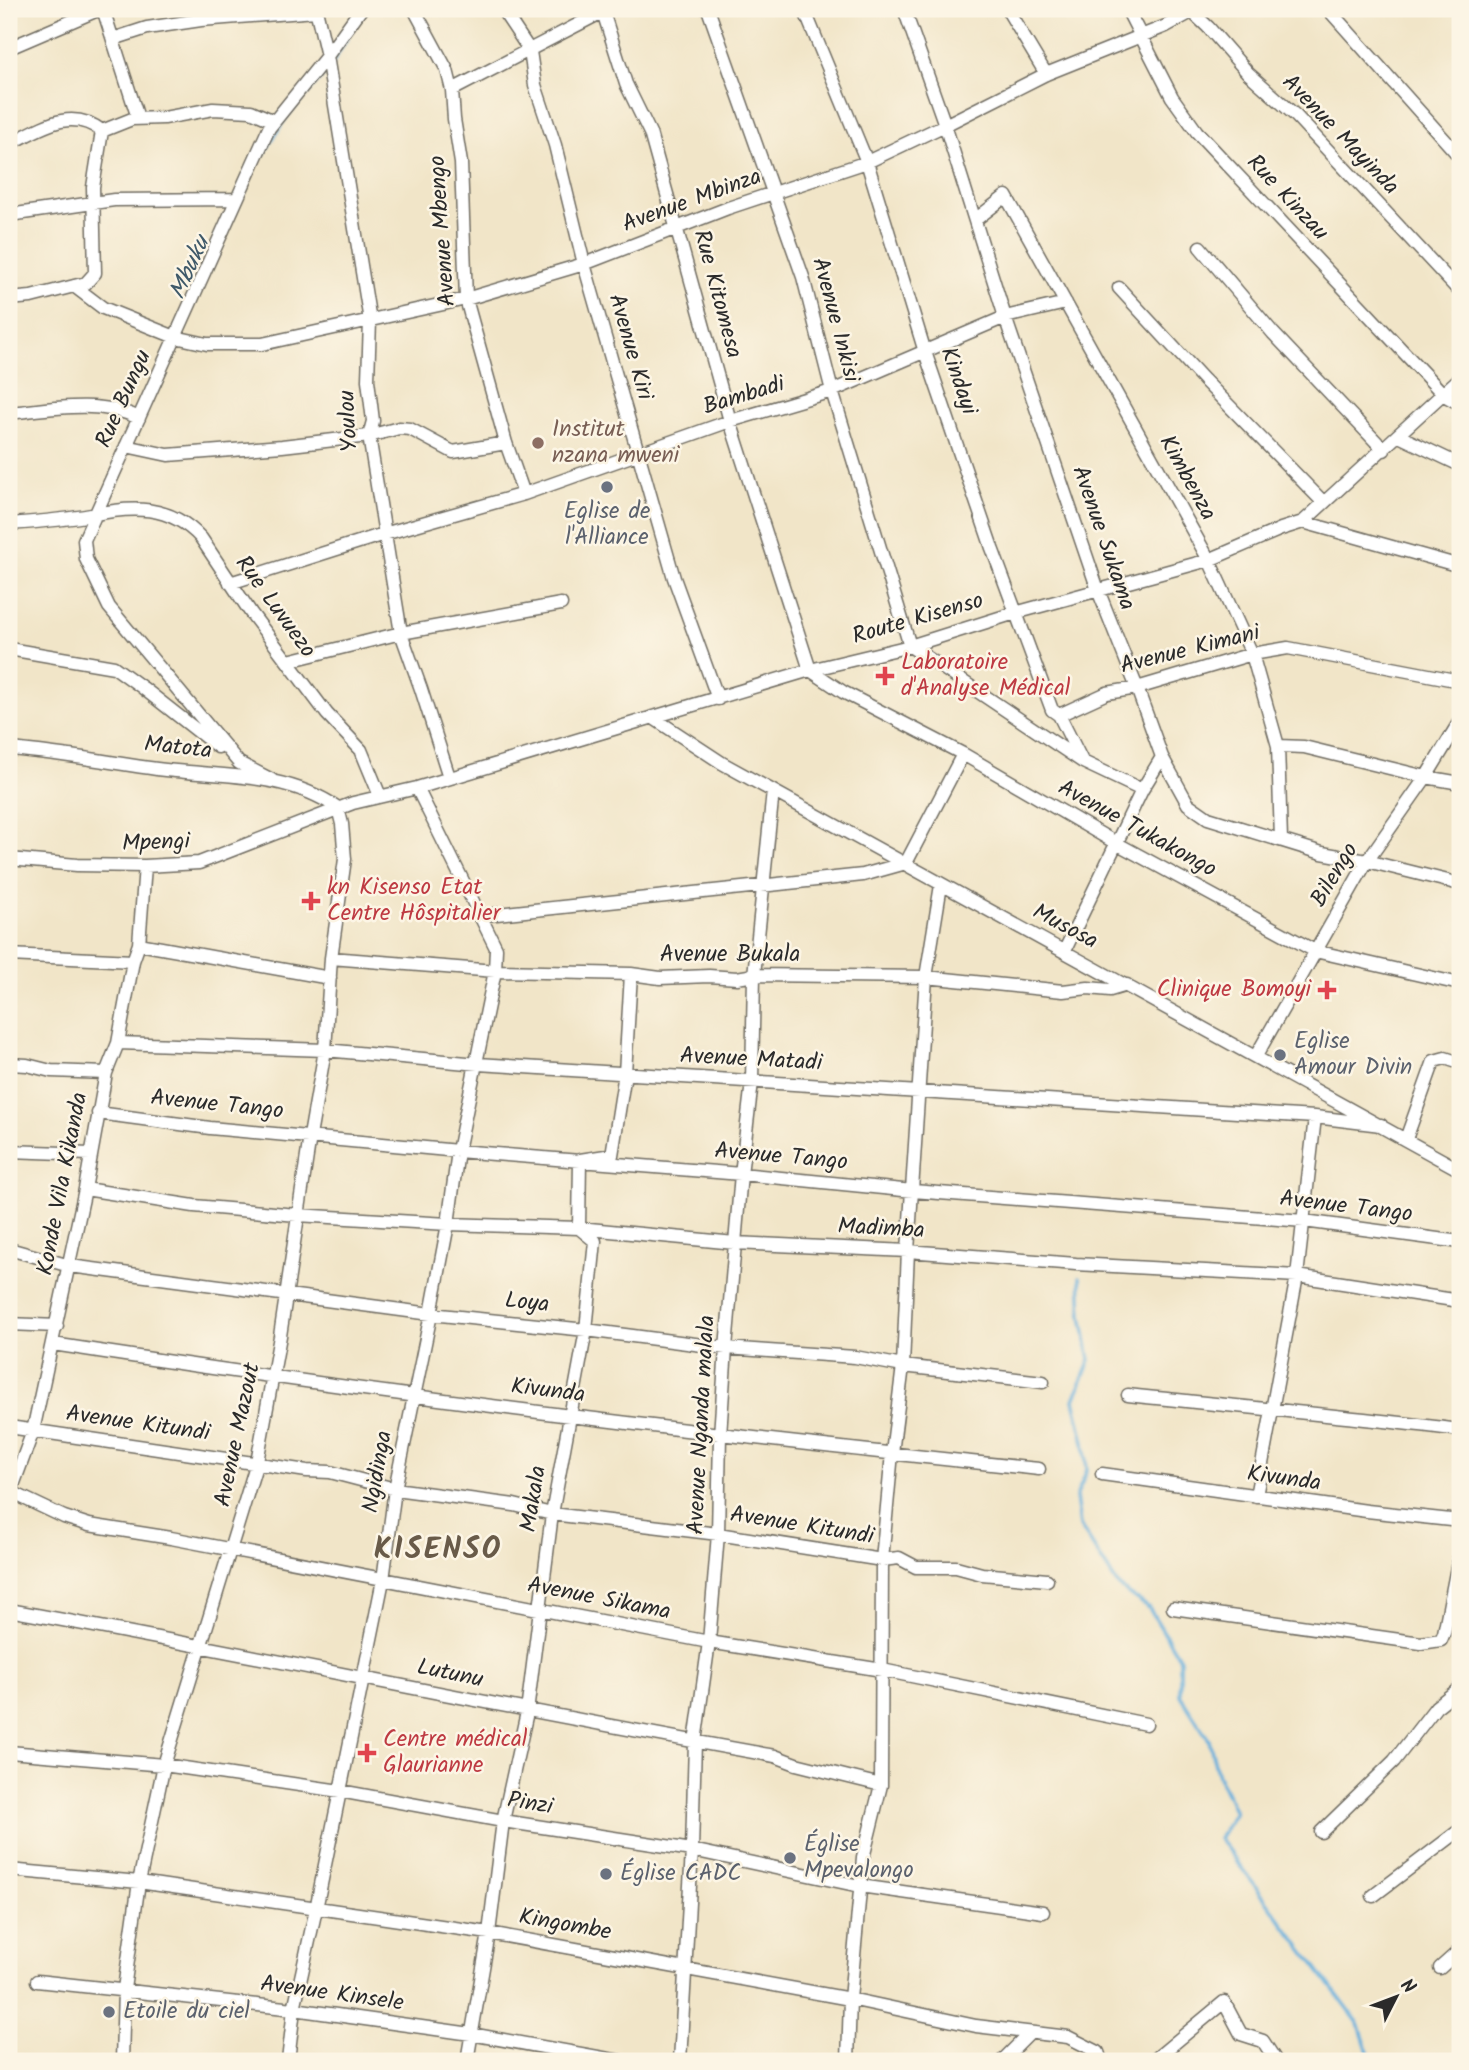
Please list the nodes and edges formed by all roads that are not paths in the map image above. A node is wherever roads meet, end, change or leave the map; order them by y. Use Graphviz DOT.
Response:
graph roads {
  1 [pos="102,9"];
  2 [pos="360,9"];
  3 [pos="414,9"];
  4 [pos="502,9"];
  5 [pos="708,9"];
  6 [pos="804,9"];
  7 [pos="904,9"];
  8 [pos="1007,9"];
  9 [pos="1127,9"];
  10 [pos="1328,9"];
  11 [pos="1457,9"];
  12 [pos="316,10"];
  13 [pos="606,10"];
  14 [pos="1192,10"];
  15 [pos="231,14"];
  16 [pos="1460,14"];
  17 [pos="1139,36"];
  18 [pos="113,39"];
  19 [pos="9,48"];
  20 [pos="530,51"];
  21 [pos="327,56"];
  22 [pos="1046,74"];
  23 [pos="452,90"];
  24 [pos="138,118"];
  25 [pos="275,121"];
  26 [pos="945,125"];
  27 [pos="102,131"];
  28 [pos="9,144"];
  29 [pos="1460,157"];
  30 [pos="867,162"];
  31 [pos="774,192"];
  32 [pos="237,199"];
  33 [pos="93,204"];
  34 [pos="9,215"];
  35 [pos="975,220"];
  36 [pos="678,228"];
  37 [pos="1200,247"];
  38 [pos="584,264"];
  39 [pos="75,286"];
  40 [pos="1119,288"];
  41 [pos="1460,292"];
  42 [pos="9,299"];
  43 [pos="466,299"];
  44 [pos="1066,303"];
  45 [pos="1005,317"];
  46 [pos="370,321"];
  47 [pos="180,339"];
  48 [pos="925,352"];
  49 [pos="1460,378"];
  50 [pos="832,391"];
  51 [pos="1444,395"];
  52 [pos="1460,404"];
  53 [pos="9,414"];
  54 [pos="139,418"];
  55 [pos="730,421"];
  56 [pos="369,436"];
  57 [pos="1399,436"];
  58 [pos="506,443"];
  59 [pos="126,446"];
  60 [pos="1384,450"];
  61 [pos="639,454"];
  62 [pos="1460,465"];
  63 [pos="524,494"];
  64 [pos="1324,503"];
  65 [pos="101,512"];
  66 [pos="1303,522"];
  67 [pos="9,524"];
  68 [pos="384,534"];
  69 [pos="1209,560"];
  70 [pos="1460,566"];
  71 [pos="230,583"];
  72 [pos="1098,590"];
  73 [pos="561,604"];
  74 [pos="1015,613"];
  75 [pos="401,633"];
  76 [pos="910,646"];
  77 [pos="9,649"];
  78 [pos="1252,654"];
  79 [pos="288,662"];
  80 [pos="810,670"];
  81 [pos="1460,681"];
  82 [pos="1137,688"];
  83 [pos="718,699"];
  84 [pos="1059,715"];
  85 [pos="652,716"];
  86 [pos="1460,722"];
  87 [pos="1279,746"];
  88 [pos="9,749"];
  89 [pos="962,754"];
  90 [pos="1162,757"];
  91 [pos="1083,762"];
  92 [pos="239,764"];
  93 [pos="449,777"];
  94 [pos="1426,777"];
  95 [pos="271,780"];
  96 [pos="1460,783"];
  97 [pos="417,788"];
  98 [pos="1142,790"];
  99 [pos="773,791"];
  100 [pos="380,796"];
  101 [pos="338,808"];
  102 [pos="1282,840"];
  103 [pos="1116,843"];
  104 [pos="9,859"];
  105 [pos="1367,861"];
  106 [pos="906,863"];
  107 [pos="145,866"];
  108 [pos="764,884"];
  109 [pos="1460,884"];
  110 [pos="942,885"];
  111 [pos="478,916"];
  112 [pos="139,944"];
  113 [pos="1065,950"];
  114 [pos="1315,951"];
  115 [pos="9,955"];
  116 [pos="331,958"];
  117 [pos="133,961"];
  118 [pos="495,971"];
  119 [pos="631,974"];
  120 [pos="754,975"];
  121 [pos="926,977"];
  122 [pos="330,978"];
  123 [pos="1460,984"];
  124 [pos="1127,985"];
  125 [pos="118,1042"];
  126 [pos="326,1050"];
  127 [pos="1256,1056"];
  128 [pos="1460,1063"];
  129 [pos="9,1064"];
  130 [pos="478,1064"];
  131 [pos="106,1073"];
  132 [pos="625,1073"];
  133 [pos="752,1082"];
  134 [pos="920,1091"];
  135 [pos="98,1113"];
  136 [pos="1315,1117"];
  137 [pos="1381,1125"];
  138 [pos="310,1136"];
  139 [pos="1406,1139"];
  140 [pos="9,1151"];
  141 [pos="458,1151"];
  142 [pos="90,1154"];
  143 [pos="580,1160"];
  144 [pos="1460,1170"];
  145 [pos="741,1174"];
  146 [pos="85,1189"];
  147 [pos="913,1191"];
  148 [pos="297,1215"];
  149 [pos="1304,1222"];
  150 [pos="448,1224"];
  151 [pos="579,1228"];
  152 [pos="1460,1242"];
  153 [pos="735,1243"];
  154 [pos="9,1249"];
  155 [pos="908,1251"];
  156 [pos="70,1266"];
  157 [pos="1297,1276"];
  158 [pos="286,1296"];
  159 [pos="1460,1301"];
  160 [pos="431,1314"];
  161 [pos="9,1324"];
  162 [pos="57,1326"];
  163 [pos="586,1330"];
  164 [pos="53,1343"];
  165 [pos="726,1349"];
  166 [pos="903,1366"];
  167 [pos="272,1378"];
  168 [pos="1043,1382"];
  169 [pos="1128,1395"];
  170 [pos="414,1396"];
  171 [pos="1271,1411"];
  172 [pos="569,1414"];
  173 [pos="9,1427"];
  174 [pos="1460,1430"];
  175 [pos="33,1431"];
  176 [pos="720,1435"];
  177 [pos="892,1453"];
  178 [pos="257,1462"];
  179 [pos="1039,1469"];
  180 [pos="1102,1474"];
  181 [pos="395,1489"];
  182 [pos="10,1491"];
  183 [pos="1256,1496"];
  184 [pos="9,1508"];
  185 [pos="552,1514"];
  186 [pos="1460,1521"];
  187 [pos="718,1534"];
  188 [pos="230,1549"];
  189 [pos="1460,1552"];
  190 [pos="882,1560"];
  191 [pos="383,1580"];
  192 [pos="1047,1580"];
  193 [pos="1173,1608"];
  194 [pos="538,1609"];
  195 [pos="9,1610"];
  196 [pos="709,1642"];
  197 [pos="201,1645"];
  198 [pos="882,1670"];
  199 [pos="362,1677"];
  200 [pos="1460,1688"];
  201 [pos="527,1712"];
  202 [pos="1146,1724"];
  203 [pos="695,1742"];
  204 [pos="9,1752"];
  205 [pos="164,1765"];
  206 [pos="881,1785"];
  207 [pos="340,1791"];
  208 [pos="503,1821"];
  209 [pos="1460,1830"];
  210 [pos="1321,1832"];
  211 [pos="692,1850"];
  212 [pos="9,1870"];
  213 [pos="139,1882"];
  214 [pos="860,1886"];
  215 [pos="1373,1896"];
  216 [pos="316,1909"];
  217 [pos="1043,1912"];
  218 [pos="489,1933"];
  219 [pos="1460,1950"];
  220 [pos="686,1968"];
  221 [pos="1440,1968"];
  222 [pos="37,1981"];
  223 [pos="124,1989"];
  224 [pos="850,1998"];
  225 [pos="294,2009"];
  226 [pos="1030,2033"];
  227 [pos="471,2034"];
  228 [pos="122,2061"];
  229 [pos="288,2061"];
  230 [pos="467,2061"];
  231 [pos="620,2061"];
  232 [pos="680,2061"];
  233 [pos="848,2061"];
  234 [pos="1002,2061"];
  235 [pos="1101,2061"];
  236 [pos="1153,2061"];
  237 [pos="1276,2061"];
  1 -- 18 [label="street"];
  1 -- 19 [label="street"];
  2 -- 21 [label="street, Rue Bungu"];
  3 -- 23 [label="street, Avenue Mbengo"];
  4 -- 20 [label="street, Avenue Kiri"];
  5 -- 31 [label="street, Avenue Inkisi"];
  6 -- 30 [label="street, Kindayi"];
  7 -- 26 [label="street, Avenue Sukama"];
  8 -- 22 [label="street"];
  9 -- 17 [label="street, Rue Kinzau"];
  10 -- 29 [label="street"];
  11 -- 16 [label="street"];
  12 -- 15 [label="street"];
  12 -- 21 [label="street, Youlou"];
  13 -- 20 [label="street"];
  13 -- 36 [label="street, Rue Kitomesa"];
  14 -- 17 [label="street, Avenue Mbinza"];
  14 -- 41 [label="street, Avenue Mayinda"];
  15 -- 18 [label="street"];
  17 -- 22 [label="street, Avenue Mbinza"];
  17 -- 51 [label="street, Rue Kinzau"];
  18 -- 24 [label="street"];
  20 -- 23 [label="street"];
  20 -- 38 [label="street, Avenue Kiri"];
  21 -- 25 [label="street, Rue Bungu"];
  21 -- 46 [label="street, Youlou"];
  22 -- 26 [label="street, Avenue Mbinza"];
  23 -- 43 [label="street, Avenue Mbengo"];
  24 -- 25 [label="street"];
  24 -- 27 [label="street"];
  25 -- 32 [label="street, Rue Bungu"];
  26 -- 30 [label="street, Avenue Mbinza"];
  26 -- 35 [label="street, Avenue Sukama"];
  27 -- 28 [label="street"];
  27 -- 33 [label="street"];
  30 -- 31 [label="street, Avenue Mbinza"];
  30 -- 48 [label="street, Kindayi"];
  31 -- 36 [label="street, Avenue Mbinza"];
  31 -- 50 [label="street, Avenue Inkisi"];
  32 -- 33 [label="street"];
  32 -- 47 [label="street, Rue Bungu"];
  33 -- 34 [label="street"];
  33 -- 39 [label="street"];
  35 -- 44 [label="street, Kimbenza"];
  35 -- 45 [label="street, Avenue Sukama"];
  36 -- 38 [label="street, Avenue Mbinza"];
  36 -- 55 [label="street, Rue Kitomesa"];
  37 -- 60 [label="street"];
  38 -- 43 [label="street, Avenue Mbinza"];
  38 -- 61 [label="street, Avenue Kiri"];
  39 -- 42 [label="street"];
  39 -- 47 [label="street, Avenue Mbinza"];
  40 -- 64 [label="street"];
  43 -- 46 [label="street, Avenue Mbinza"];
  43 -- 58 [label="street, Avenue Mbengo"];
  44 -- 45 [label="street, Bambadi"];
  44 -- 69 [label="street, Kimbenza"];
  45 -- 48 [label="street, Bambadi"];
  45 -- 72 [label="street, Avenue Sukama"];
  46 -- 47 [label="street, Avenue Mbinza"];
  46 -- 56 [label="street, Youlou"];
  47 -- 54 [label="street, Rue Bungu"];
  48 -- 50 [label="street, Bambadi"];
  48 -- 74 [label="street, Kindayi"];
  49 -- 51 [label="street, Route Kisenso"];
  50 -- 55 [label="street, Bambadi"];
  50 -- 76 [label="street, Avenue Inkisi"];
  51 -- 52 [label="street, Rue Kinzau"];
  51 -- 57 [label="street, Route Kisenso"];
  53 -- 54 [label="street"];
  54 -- 59 [label="street, Rue Bungu"];
  55 -- 61 [label="street, Bambadi"];
  55 -- 80 [label="street, Rue Kitomesa"];
  56 -- 58 [label="street"];
  56 -- 59 [label="street"];
  56 -- 68 [label="street, Youlou"];
  57 -- 60 [label="street, Route Kisenso"];
  57 -- 62 [label="street"];
  58 -- 63 [label="street, Avenue Mbengo"];
  59 -- 65 [label="street, Rue Bungu"];
  60 -- 64 [label="street, Route Kisenso"];
  61 -- 63 [label="street, Bambadi"];
  61 -- 83 [label="street, Avenue Kiri"];
  63 -- 68 [label="street, Bambadi"];
  64 -- 66 [label="street, Route Kisenso"];
  65 -- 67 [label="street, Rue Luvuezo"];
  65 -- 71 [label="street, Rue Luvuezo"];
  65 -- 92 [label="street, Rue Bungu"];
  66 -- 69 [label="street, Route Kisenso"];
  66 -- 70 [label="street"];
  68 -- 71 [label="street, Bambadi"];
  68 -- 75 [label="street, Youlou"];
  69 -- 72 [label="street, Route Kisenso"];
  69 -- 78 [label="street, Kimbenza"];
  71 -- 79 [label="street, Rue Luvuezo"];
  72 -- 74 [label="street, Route Kisenso"];
  72 -- 82 [label="street, Avenue Sukama"];
  73 -- 75 [label="street"];
  74 -- 76 [label="street, Route Kisenso"];
  74 -- 84 [label="street, Kindayi"];
  75 -- 79 [label="street"];
  75 -- 93 [label="street, Youlou"];
  76 -- 80 [label="street, Route Kisenso"];
  76 -- 91 [label="street"];
  77 -- 92 [label="street"];
  78 -- 81 [label="street, Avenue Kimani"];
  78 -- 82 [label="street, Avenue Kimani"];
  78 -- 87 [label="street, Kimbenza"];
  79 -- 100 [label="street, Rue Luvuezo"];
  80 -- 83 [label="street, Route Kisenso"];
  80 -- 89 [label="street, Avenue Tukakongo"];
  82 -- 84 [label="street, Avenue Kimani"];
  82 -- 90 [label="street, Avenue Sukama"];
  83 -- 85 [label="street, Route Kisenso"];
  84 -- 91 [label="street, Kindayi"];
  85 -- 93 [label="street, Route Kisenso"];
  85 -- 99 [label="street, Musosa"];
  86 -- 94 [label="street, Bilengo"];
  87 -- 94 [label="street"];
  87 -- 102 [label="street, Kimbenza"];
  88 -- 95 [label="street, Matota"];
  89 -- 103 [label="street, Avenue Tukakongo"];
  89 -- 106 [label="street"];
  90 -- 98 [label="street"];
  90 -- 102 [label="street, Avenue Sukama"];
  91 -- 98 [label="street"];
  92 -- 95 [label="street, Rue Bungu"];
  93 -- 97 [label="street, Route Kisenso"];
  94 -- 96 [label="street"];
  94 -- 105 [label="street, Bilengo"];
  95 -- 101 [label="street, Matota"];
  97 -- 100 [label="street, Route Kisenso"];
  97 -- 111 [label="street, Ngidinga"];
  98 -- 103 [label="street"];
  99 -- 106 [label="street, Musosa"];
  99 -- 108 [label="street, Avenue Nganda malala"];
  100 -- 101 [label="street, Route Kisenso"];
  101 -- 107 [label="street, Mpengi"];
  101 -- 116 [label="street, Avenue Mazout"];
  102 -- 105 [label="street, Avenue Sukama"];
  103 -- 113 [label="street"];
  103 -- 114 [label="street, Avenue Tukakongo"];
  104 -- 107 [label="street, Mpengi"];
  105 -- 109 [label="street, Avenue Sukama"];
  105 -- 114 [label="street, Bilengo"];
  106 -- 108 [label="street"];
  106 -- 110 [label="street, Musosa"];
  107 -- 112 [label="street, Konde Vila Kikanda"];
  108 -- 111 [label="street"];
  108 -- 120 [label="street, Avenue Nganda malala"];
  110 -- 113 [label="street, Musosa"];
  110 -- 121 [label="street"];
  111 -- 118 [label="street, Ngidinga"];
  112 -- 117 [label="street, Konde Vila Kikanda"];
  112 -- 122 [label="street"];
  113 -- 124 [label="street, Musosa"];
  114 -- 123 [label="street, Avenue Tukakongo"];
  114 -- 127 [label="street, Bilengo"];
  115 -- 117 [label="street"];
  116 -- 118 [label="street, Avenue Bukala"];
  116 -- 122 [label="street, Avenue Mazout"];
  117 -- 125 [label="street, Konde Vila Kikanda"];
  118 -- 119 [label="street, Avenue Bukala"];
  118 -- 130 [label="street, Ngidinga"];
  119 -- 120 [label="street, Avenue Bukala"];
  119 -- 132 [label="street"];
  120 -- 121 [label="street, Avenue Bukala"];
  120 -- 133 [label="street, Avenue Nganda malala"];
  121 -- 124 [label="street, Avenue Bukala"];
  121 -- 134 [label="street"];
  122 -- 126 [label="street, Avenue Mazout"];
  124 -- 127 [label="street, Musosa"];
  125 -- 126 [label="street, Avenue Matadi"];
  125 -- 131 [label="street, Konde Vila Kikanda"];
  126 -- 130 [label="street, Avenue Matadi"];
  126 -- 138 [label="street, Avenue Mazout"];
  127 -- 137 [label="street, Musosa"];
  128 -- 139 [label="street"];
  129 -- 131 [label="street"];
  130 -- 132 [label="street, Avenue Matadi"];
  130 -- 141 [label="street, Ngidinga"];
  131 -- 135 [label="street, Konde Vila Kikanda"];
  132 -- 133 [label="street, Avenue Matadi"];
  132 -- 143 [label="street"];
  133 -- 134 [label="street, Avenue Matadi"];
  133 -- 145 [label="street, Avenue Nganda malala"];
  134 -- 136 [label="street, Avenue Matadi"];
  134 -- 147 [label="street"];
  135 -- 138 [label="street, Avenue Tango"];
  135 -- 142 [label="street, Konde Vila Kikanda"];
  136 -- 137 [label="street, Avenue Matadi"];
  136 -- 149 [label="street"];
  137 -- 139 [label="street, Musosa"];
  138 -- 141 [label="street, Avenue Tango"];
  138 -- 148 [label="street, Avenue Mazout"];
  139 -- 144 [label="street, Musosa"];
  140 -- 142 [label="street"];
  141 -- 143 [label="street, Avenue Tango"];
  141 -- 150 [label="street, Ngidinga"];
  142 -- 146 [label="street, Konde Vila Kikanda"];
  143 -- 145 [label="street, Avenue Tango"];
  143 -- 151 [label="street, Makala"];
  145 -- 147 [label="street, Avenue Tango"];
  145 -- 153 [label="street, Avenue Nganda malala"];
  146 -- 148 [label="street, Madimba"];
  146 -- 156 [label="street, Konde Vila Kikanda"];
  147 -- 149 [label="street, Avenue Tango"];
  147 -- 155 [label="street"];
  148 -- 150 [label="street, Madimba"];
  148 -- 158 [label="street, Avenue Mazout"];
  149 -- 152 [label="street, Avenue Tango"];
  149 -- 157 [label="street"];
  150 -- 151 [label="street, Madimba"];
  150 -- 160 [label="street, Ngidinga"];
  151 -- 153 [label="street, Madimba"];
  151 -- 163 [label="street, Makala"];
  153 -- 155 [label="street, Madimba"];
  153 -- 165 [label="street, Avenue Nganda malala"];
  154 -- 156 [label="street, Loya"];
  155 -- 157 [label="street, Madimba"];
  155 -- 166 [label="street"];
  156 -- 158 [label="street, Loya"];
  156 -- 162 [label="street, Konde Vila Kikanda"];
  157 -- 159 [label="street, Madimba"];
  157 -- 171 [label="street"];
  158 -- 160 [label="street, Loya"];
  158 -- 167 [label="street, Avenue Mazout"];
  160 -- 163 [label="street, Loya"];
  160 -- 170 [label="street, Ngidinga"];
  161 -- 162 [label="street"];
  162 -- 164 [label="street, Konde Vila Kikanda"];
  163 -- 165 [label="street, Loya"];
  163 -- 172 [label="street, Makala"];
  164 -- 167 [label="street, Kivunda"];
  164 -- 175 [label="street, Konde Vila Kikanda"];
  165 -- 166 [label="street, Loya"];
  165 -- 176 [label="street, Avenue Nganda malala"];
  166 -- 168 [label="street, Loya"];
  166 -- 177 [label="street"];
  167 -- 170 [label="street, Kivunda"];
  167 -- 178 [label="street, Avenue Mazout"];
  169 -- 171 [label="street"];
  170 -- 172 [label="street, Kivunda"];
  170 -- 181 [label="street, Ngidinga"];
  171 -- 174 [label="street"];
  171 -- 183 [label="street"];
  172 -- 176 [label="street, Kivunda"];
  172 -- 185 [label="street, Makala"];
  173 -- 175 [label="street, Avenue Kitundi"];
  175 -- 178 [label="street, Avenue Kitundi"];
  175 -- 182 [label="street, Konde Vila Kikanda"];
  176 -- 177 [label="street, Kivunda"];
  176 -- 187 [label="street, Avenue Nganda malala"];
  177 -- 179 [label="street, Kivunda"];
  177 -- 190 [label="street"];
  178 -- 181 [label="street, Avenue Kitundi"];
  178 -- 188 [label="street, Avenue Mazout"];
  180 -- 183 [label="street, Kivunda"];
  181 -- 185 [label="street, Avenue Kitundi"];
  181 -- 191 [label="street, Ngidinga"];
  182 -- 184 [label="street, Konde Vila Kikanda"];
  182 -- 188 [label="street, Avenue Sikama"];
  183 -- 186 [label="street, Kivunda"];
  185 -- 187 [label="street, Avenue Kitundi"];
  185 -- 194 [label="street, Makala"];
  187 -- 190 [label="street, Avenue Kitundi"];
  187 -- 196 [label="street, Avenue Nganda malala"];
  188 -- 191 [label="street, Avenue Sikama"];
  188 -- 197 [label="street, Avenue Mazout"];
  189 -- 193 [label="street"];
  190 -- 192 [label="street, Avenue Kitundi"];
  190 -- 198 [label="street"];
  191 -- 194 [label="street, Avenue Sikama"];
  191 -- 199 [label="street, Ngidinga"];
  194 -- 196 [label="street, Avenue Sikama"];
  194 -- 201 [label="street, Makala"];
  195 -- 197 [label="street, Lutunu"];
  196 -- 198 [label="street, Avenue Sikama"];
  196 -- 203 [label="street, Avenue Nganda malala"];
  197 -- 199 [label="street, Lutunu"];
  197 -- 205 [label="street, Avenue Mazout"];
  198 -- 202 [label="street, Avenue Sikama"];
  198 -- 206 [label="street"];
  199 -- 201 [label="street, Lutunu"];
  199 -- 207 [label="street, Ngidinga"];
  200 -- 210 [label="street"];
  201 -- 203 [label="street, Lutunu"];
  201 -- 208 [label="street, Makala"];
  203 -- 206 [label="street, Lutunu"];
  203 -- 211 [label="street, Avenue Nganda malala"];
  204 -- 205 [label="street, Pinzi"];
  205 -- 207 [label="street, Pinzi"];
  205 -- 213 [label="street, Avenue Mazout"];
  206 -- 214 [label="street"];
  207 -- 208 [label="street, Pinzi"];
  207 -- 216 [label="street, Ngidinga"];
  208 -- 211 [label="street, Pinzi"];
  208 -- 218 [label="street, Makala"];
  209 -- 215 [label="street"];
  211 -- 214 [label="street, Pinzi"];
  211 -- 220 [label="street, Avenue Nganda malala"];
  212 -- 213 [label="street, Kingombe"];
  213 -- 216 [label="street, Kingombe"];
  213 -- 223 [label="street, Avenue Mazout"];
  214 -- 217 [label="street, Pinzi"];
  214 -- 224 [label="street"];
  216 -- 218 [label="street, Kingombe"];
  216 -- 225 [label="street, Ngidinga"];
  218 -- 220 [label="street, Kingombe"];
  218 -- 227 [label="street, Makala"];
  219 -- 221 [label="street"];
  220 -- 224 [label="street, Kingombe"];
  220 -- 232 [label="street, Avenue Nganda malala"];
  222 -- 223 [label="street, Avenue Kinsele"];
  223 -- 225 [label="street, Avenue Kinsele"];
  223 -- 228 [label="street, Avenue Mazout"];
  224 -- 226 [label="street, Kingombe"];
  224 -- 233 [label="street"];
  225 -- 227 [label="street, Avenue Kinsele"];
  225 -- 229 [label="street, Ngidinga"];
  226 -- 234 [label="street"];
  226 -- 235 [label="street, Kingombe"];
  227 -- 230 [label="street, Makala"];
  227 -- 231 [label="street, Avenue Kinsele"];
  236 -- 237 [label="street"];
}
